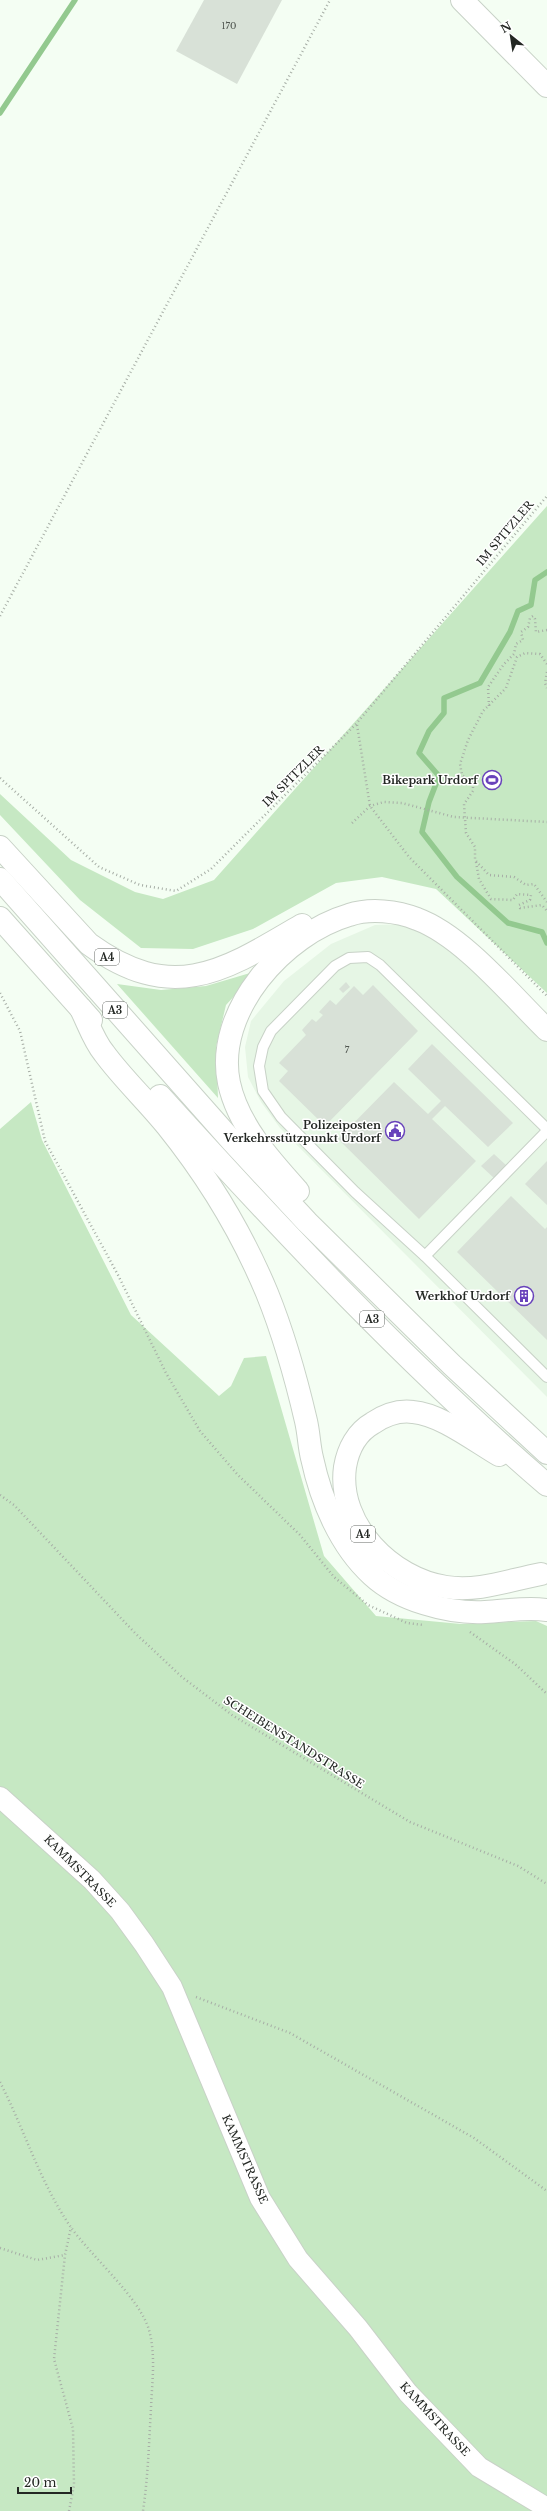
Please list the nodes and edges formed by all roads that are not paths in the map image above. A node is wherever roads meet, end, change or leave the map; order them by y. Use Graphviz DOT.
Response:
graph roads {
  1 [pos="462,0"];
  2 [pos="547,86"];
  3 [pos="0,847"];
  4 [pos="0,879"];
  5 [pos="0,918"];
  6 [pos="81,1009"];
  7 [pos="547,1018"];
  8 [pos="547,1030"];
  9 [pos="547,1130"];
  10 [pos="425,1256"];
  11 [pos="372,1287"];
  12 [pos="547,1377"];
  13 [pos="547,1454"];
  14 [pos="542,1481"];
  15 [pos="545,1576"];
  16 [pos="458,1609"];
  17 [pos="547,1610"];
  18 [pos="0,1797"];
  19 [pos="547,2508"];
  1 -- 2 [label="main road"];
  3 -- 7 [label="main road, A4"];
  4 -- 11 [label="main road, A3"];
  5 -- 6 [label="main road, A3"];
  6 -- 14 [label="main road, A3"];
  6 -- 16 [label="main road, A4"];
  8 -- 11 [label="main road"];
  9 -- 10 [label="lane"];
  9 -- 10 [label="lane"];
  10 -- 12 [label="lane"];
  11 -- 13 [label="main road, A3"];
  14 -- 15 [label="main road, A4"];
  15 -- 16 [label="main road, A4"];
  16 -- 17 [label="main road, A4"];
  18 -- 19 [label="street, KAMMSTRASSE"];
}
